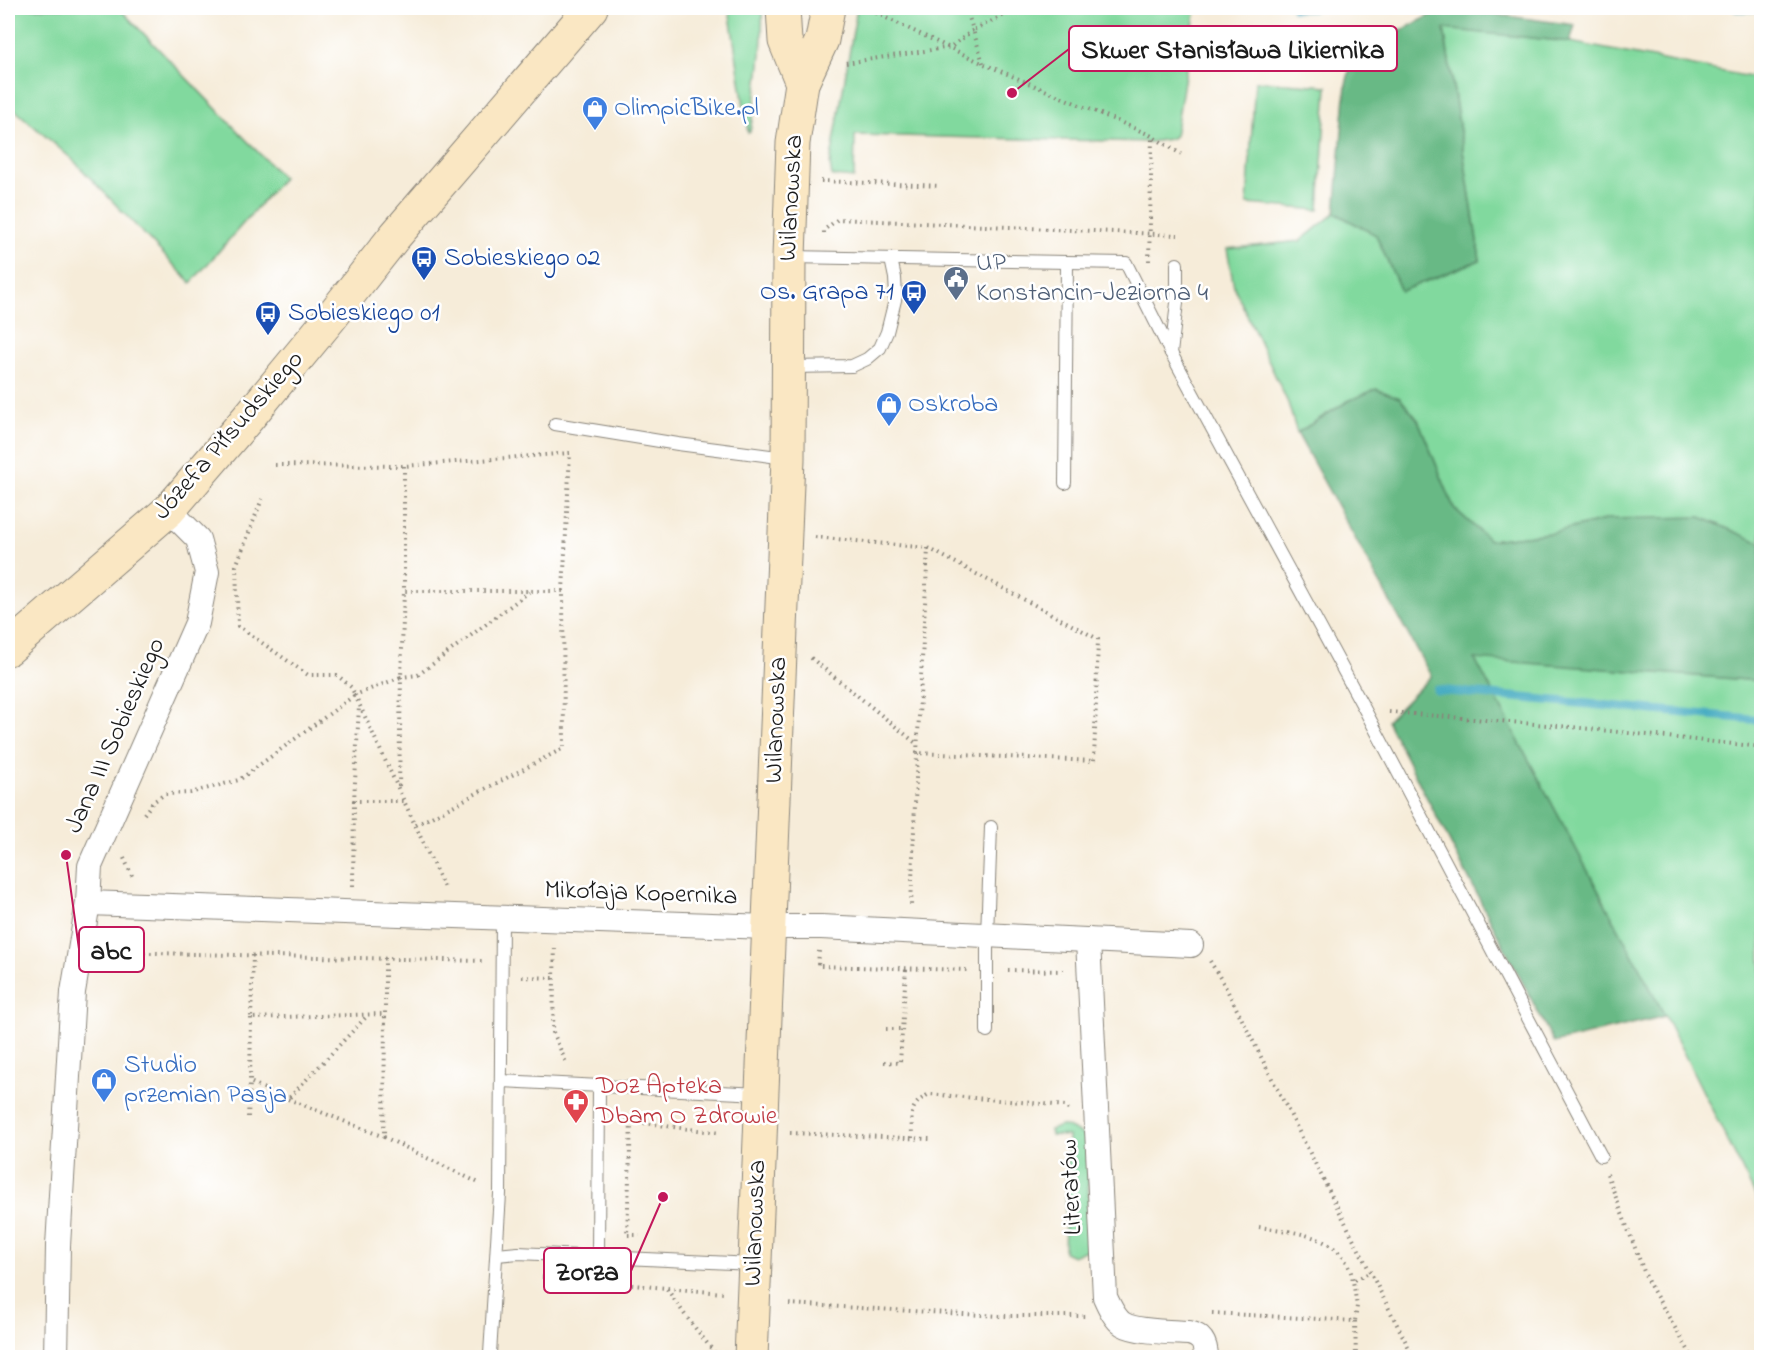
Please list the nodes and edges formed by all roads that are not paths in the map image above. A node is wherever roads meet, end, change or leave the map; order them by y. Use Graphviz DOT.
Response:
graph roads {
  1 [pos="591,8"];
  2 [pos="783,8"];
  3 [pos="828,8"];
  4 [pos="802,82"];
  5 [pos="789,257"];
  6 [pos="891,259"];
  7 [pos="1067,262"];
  8 [pos="1177,264"];
  9 [pos="1171,353"];
  10 [pos="790,368"];
  11 [pos="555,424"];
  12 [pos="788,459"];
  13 [pos="1065,483"];
  14 [pos="170,510"];
  15 [pos="8,649"];
  16 [pos="991,827"];
  17 [pos="88,903"];
  18 [pos="502,918"];
  19 [pos="768,927"];
  20 [pos="987,935"];
  21 [pos="1088,940"];
  22 [pos="1191,945"];
  23 [pos="987,1031"];
  24 [pos="501,1081"];
  25 [pos="599,1092"];
  26 [pos="762,1094"];
  27 [pos="1601,1156"];
  28 [pos="497,1255"];
  29 [pos="598,1256"];
  30 [pos="754,1264"];
  31 [pos="736,1353"];
  32 [pos="56,1358"];
  33 [pos="492,1358"];
  34 [pos="1206,1358"];
  1 -- 14 [label="main road, Józefa Piłsudskiego"];
  2 -- 4 [label="main road"];
  3 -- 4 [label="main road, Wilanowska"];
  4 -- 5 [label="main road, Wilanowska"];
  5 -- 6 [label="lane"];
  5 -- 10 [label="main road, Wilanowska"];
  6 -- 7 [label="lane"];
  6 -- 10 [label="lane"];
  7 -- 9 [label="lane"];
  7 -- 13 [label="lane"];
  8 -- 9 [label="lane"];
  9 -- 27 [label="lane"];
  10 -- 12 [label="main road, Wilanowska"];
  11 -- 12 [label="lane"];
  12 -- 19 [label="main road, Wilanowska"];
  14 -- 15 [label="main road, Józefa Piłsudskiego"];
  14 -- 17 [label="street, Jana III Sobieskiego"];
  16 -- 20 [label="lane"];
  17 -- 18 [label="street, Mikołaja Kopernika"];
  17 -- 32 [label="street, Jana III Sobieskiego"];
  18 -- 19 [label="street, Mikołaja Kopernika"];
  18 -- 24 [label="lane"];
  19 -- 20 [label="street, Mikołaja Kopernika"];
  19 -- 26 [label="main road, Wilanowska"];
  20 -- 21 [label="street, Mikołaja Kopernika"];
  20 -- 23 [label="lane"];
  21 -- 22 [label="street, Mikołaja Kopernika"];
  21 -- 34 [label="street, Literatów"];
  24 -- 25 [label="lane"];
  24 -- 28 [label="lane"];
  25 -- 26 [label="lane"];
  25 -- 29 [label="lane"];
  26 -- 30 [label="main road, Wilanowska"];
  28 -- 29 [label="lane"];
  28 -- 33 [label="lane"];
  29 -- 30 [label="lane"];
  30 -- 31 [label="main road, Wilanowska"];
}
